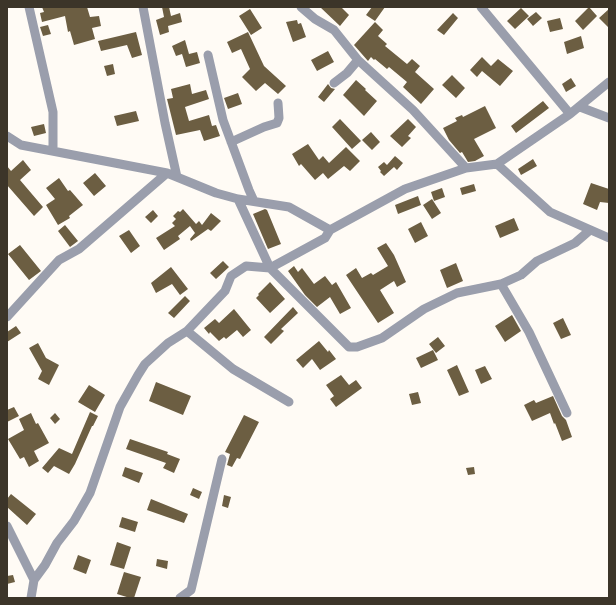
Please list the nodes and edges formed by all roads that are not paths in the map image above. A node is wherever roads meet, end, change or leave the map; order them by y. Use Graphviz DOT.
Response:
graph roads {
  1 [pos="29,7"];
  2 [pos="143,7"];
  3 [pos="301,7"];
  4 [pos="481,7"];
  5 [pos="208,55"];
  6 [pos="358,60"];
  7 [pos="609,82"];
  8 [pos="334,83"];
  9 [pos="278,103"];
  10 [pos="580,107"];
  11 [pos="570,114"];
  12 [pos="609,118"];
  13 [pos="7,136"];
  14 [pos="231,142"];
  15 [pos="53,151"];
  16 [pos="497,164"];
  17 [pos="466,168"];
  18 [pos="167,173"];
  19 [pos="178,177"];
  20 [pos="238,199"];
  21 [pos="254,200"];
  22 [pos="330,230"];
  23 [pos="590,230"];
  24 [pos="609,238"];
  25 [pos="270,268"];
  26 [pos="501,284"];
  27 [pos="7,317"];
  28 [pos="188,331"];
  29 [pos="289,402"];
  30 [pos="567,413"];
  31 [pos="222,459"];
  32 [pos="7,526"];
  33 [pos="34,580"];
  34 [pos="30,598"];
  35 [pos="180,598"];
  1 -- 15 [label="street"];
  2 -- 19 [label="street"];
  3 -- 6 [label="street"];
  4 -- 11 [label="street"];
  5 -- 14 [label="street"];
  6 -- 8 [label="street"];
  6 -- 17 [label="street"];
  7 -- 10 [label="street"];
  9 -- 14 [label="street"];
  10 -- 11 [label="street"];
  10 -- 12 [label="street"];
  11 -- 16 [label="street"];
  13 -- 15 [label="street"];
  14 -- 21 [label="street"];
  15 -- 18 [label="street"];
  16 -- 17 [label="street"];
  16 -- 23 [label="street"];
  17 -- 22 [label="street"];
  18 -- 19 [label="street"];
  18 -- 27 [label="street"];
  19 -- 20 [label="street"];
  20 -- 21 [label="street"];
  20 -- 25 [label="street"];
  21 -- 22 [label="street"];
  22 -- 25 [label="street"];
  23 -- 24 [label="street"];
  23 -- 26 [label="street"];
  25 -- 26 [label="street"];
  25 -- 28 [label="street"];
  26 -- 30 [label="street"];
  28 -- 29 [label="street"];
  28 -- 33 [label="street"];
  31 -- 35 [label="street"];
  32 -- 33 [label="street"];
  33 -- 34 [label="street"];
}
